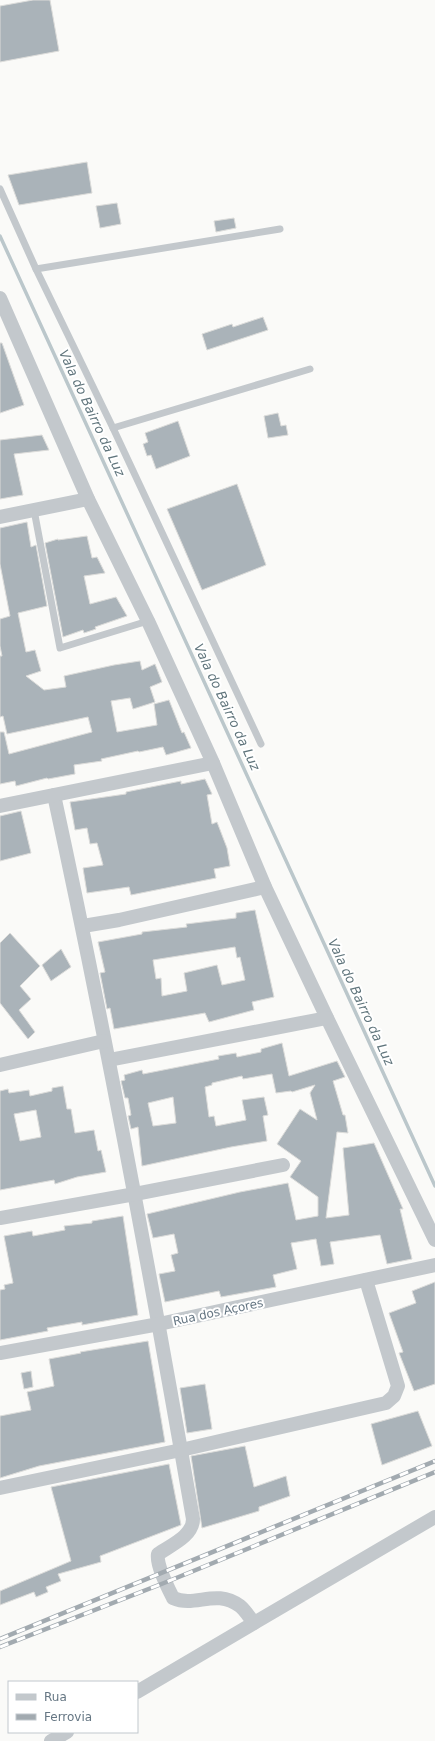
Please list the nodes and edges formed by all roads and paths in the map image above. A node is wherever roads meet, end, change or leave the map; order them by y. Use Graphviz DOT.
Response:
graph roads {
  1 [pos="0,189"];
  2 [pos="280,229"];
  3 [pos="36,269"];
  4 [pos="0,298"];
  5 [pos="310,368"];
  6 [pos="113,428"];
  7 [pos="88,499"];
  8 [pos="34,510"];
  9 [pos="0,517"];
  10 [pos="148,621"];
  11 [pos="261,744"];
  12 [pos="213,763"];
  13 [pos="54,795"];
  14 [pos="0,806"];
  15 [pos="265,887"];
  16 [pos="83,926"];
  17 [pos="327,1018"];
  18 [pos="104,1041"];
  19 [pos="109,1060"];
  20 [pos="0,1065"];
  21 [pos="283,1165"];
  22 [pos="135,1194"];
  23 [pos="0,1218"];
  24 [pos="435,1240"];
  25 [pos="435,1265"];
  26 [pos="366,1280"];
  27 [pos="159,1324"];
  28 [pos="0,1353"];
  29 [pos="181,1450"];
  30 [pos="0,1488"];
  31 [pos="435,1516"];
  32 [pos="254,1623"];
  33 [pos="138,1691"];
  34 [pos="65,1733"];
  35 [pos="51,1741"];
  1 -- 3 [label="lane"];
  2 -- 3 [label="lane"];
  3 -- 6 [label="lane"];
  4 -- 7 [label="street"];
  5 -- 6 [label="lane"];
  6 -- 11 [label="lane"];
  7 -- 8 [label="street"];
  7 -- 10 [label="street"];
  8 -- 9 [label="street"];
  8 -- 10 [label="lane"];
  10 -- 12 [label="street"];
  12 -- 13 [label="street"];
  12 -- 15 [label="street"];
  13 -- 14 [label="street"];
  13 -- 16 [label="street"];
  15 -- 16 [label="street"];
  15 -- 17 [label="street"];
  16 -- 18 [label="street"];
  17 -- 19 [label="street"];
  17 -- 24 [label="street"];
  18 -- 19 [label="street"];
  18 -- 20 [label="street"];
  19 -- 22 [label="street"];
  21 -- 22 [label="street"];
  22 -- 23 [label="street"];
  22 -- 27 [label="street"];
  25 -- 26 [label="street, Rua dos Açores"];
  26 -- 27 [label="street, Rua dos Açores"];
  26 -- 29 [label="street"];
  27 -- 28 [label="street, Rua dos Açores"];
  27 -- 29 [label="street"];
  29 -- 30 [label="street"];
  29 -- 32 [label="street"];
  31 -- 32 [label="street"];
  32 -- 33 [label="street"];
  34 -- 35 [label="street"];
}
